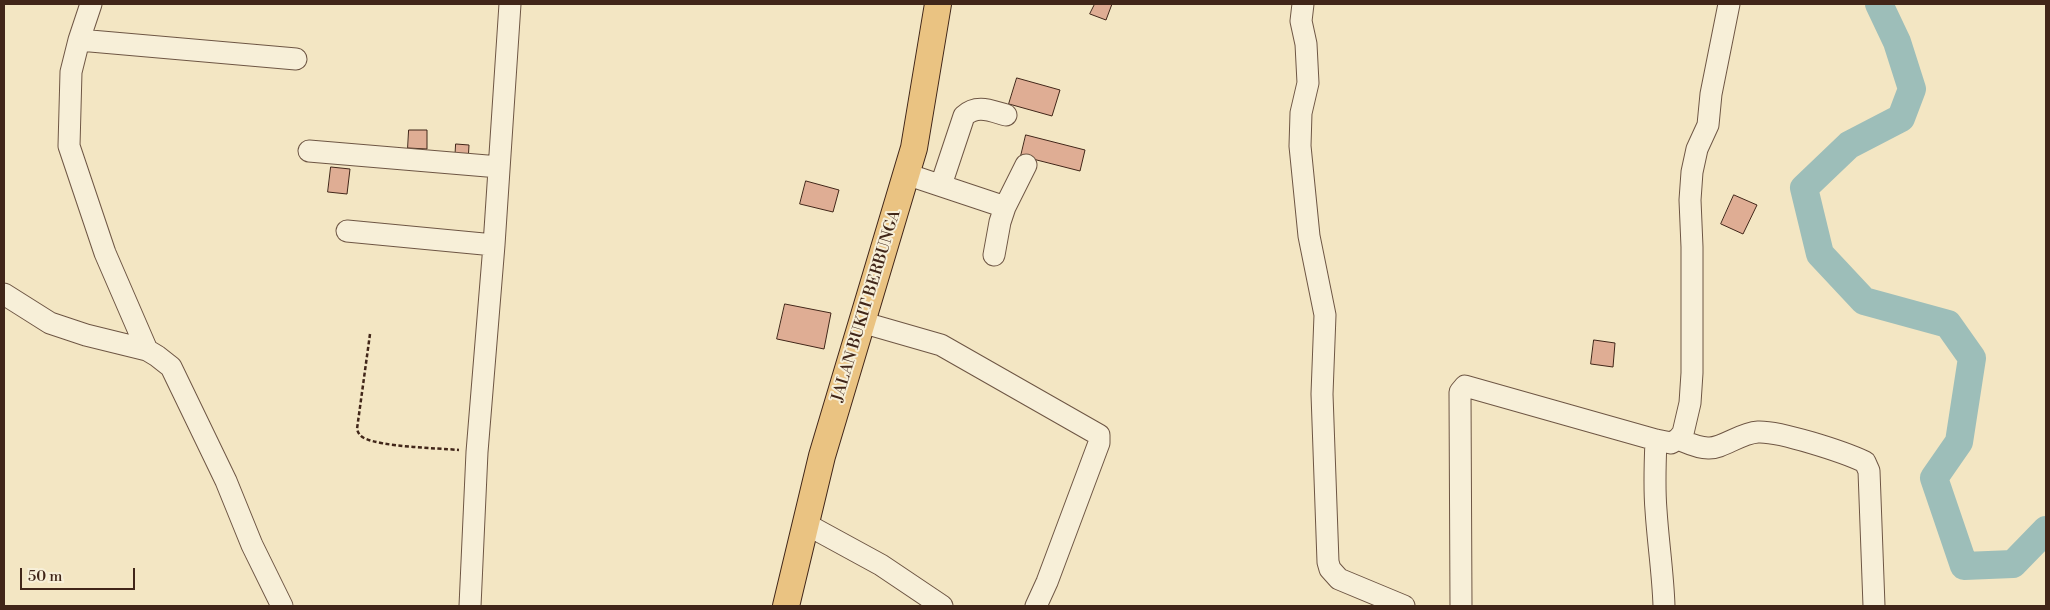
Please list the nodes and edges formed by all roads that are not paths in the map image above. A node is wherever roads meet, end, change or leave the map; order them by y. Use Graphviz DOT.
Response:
graph roads {
  1 [pos="90,4"];
  2 [pos="510,4"];
  3 [pos="938,4"];
  4 [pos="1303,4"];
  5 [pos="1729,4"];
  6 [pos="79,40"];
  7 [pos="296,59"];
  8 [pos="1006,115"];
  9 [pos="309,151"];
  10 [pos="1026,165"];
  11 [pos="500,167"];
  12 [pos="906,174"];
  13 [pos="940,185"];
  14 [pos="1006,207"];
  15 [pos="347,231"];
  16 [pos="494,245"];
  17 [pos="994,255"];
  18 [pos="4,294"];
  19 [pos="861,322"];
  20 [pos="147,350"];
  21 [pos="1678,439"];
  22 [pos="1656,440"];
  23 [pos="804,523"];
  24 [pos="282,606"];
  25 [pos="470,606"];
  26 [pos="786,606"];
  27 [pos="942,606"];
  28 [pos="1036,606"];
  29 [pos="1404,606"];
  30 [pos="1461,606"];
  31 [pos="1664,606"];
  32 [pos="1874,606"];
  1 -- 6 [label="street"];
  2 -- 11 [label="street"];
  3 -- 12 [label="main road, JALAN BUKIT BERBUNGA"];
  4 -- 29 [label="street"];
  5 -- 21 [label="street"];
  6 -- 7 [label="street"];
  6 -- 20 [label="street"];
  8 -- 13 [label="street"];
  9 -- 11 [label="street"];
  10 -- 14 [label="street"];
  11 -- 16 [label="street"];
  12 -- 13 [label="street"];
  12 -- 19 [label="main road, JALAN BUKIT BERBUNGA"];
  13 -- 14 [label="street"];
  14 -- 17 [label="street"];
  15 -- 16 [label="street"];
  16 -- 25 [label="street"];
  18 -- 20 [label="street"];
  19 -- 23 [label="main road, JALAN BUKIT BERBUNGA"];
  19 -- 28 [label="street"];
  20 -- 24 [label="street"];
  21 -- 22 [label="street"];
  21 -- 32 [label="street"];
  22 -- 30 [label="street"];
  22 -- 31 [label="street"];
  23 -- 26 [label="main road, JALAN BUKIT BERBUNGA"];
  23 -- 27 [label="street"];
}
